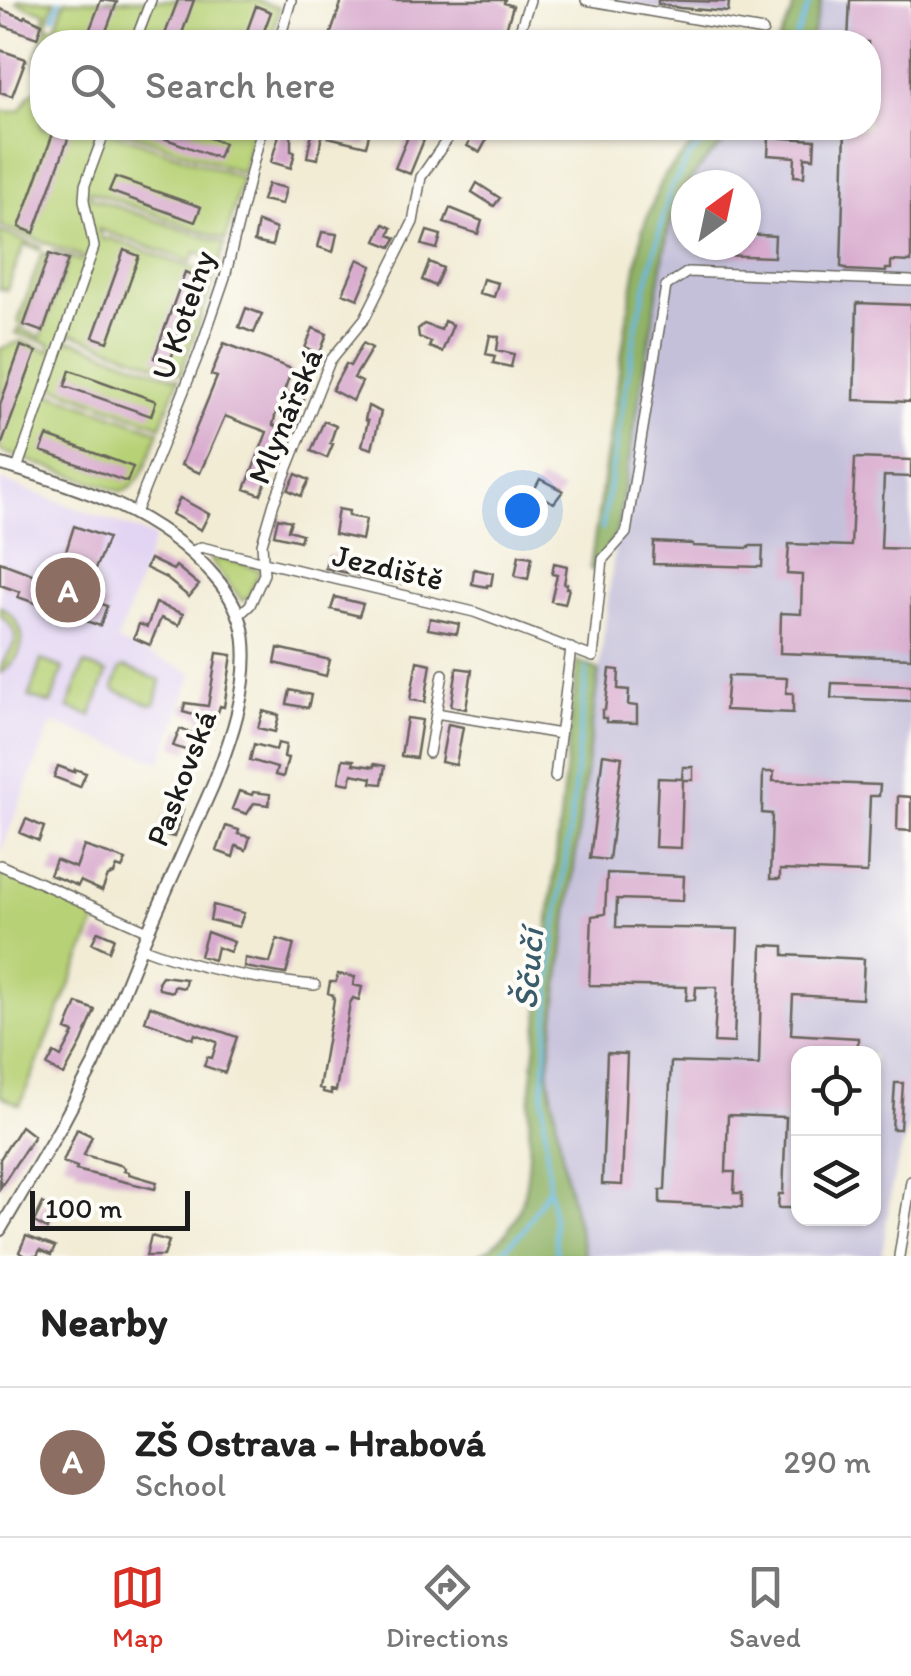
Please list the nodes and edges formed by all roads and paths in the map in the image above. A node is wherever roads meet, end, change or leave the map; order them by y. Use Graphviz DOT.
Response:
graph roads {
  1 [pos="151,0"];
  2 [pos="291,0"];
  3 [pos="530,0"];
  4 [pos="586,0"];
  5 [pos="140,30"];
  6 [pos="282,30"];
  7 [pos="520,30"];
  8 [pos="757,30"];
  9 [pos="102,140"];
  10 [pos="259,140"];
  11 [pos="446,140"];
  12 [pos="911,281"];
  13 [pos="0,464"];
  14 [pos="17,468"];
  15 [pos="134,514"];
  16 [pos="191,552"];
  17 [pos="264,561"];
  18 [pos="239,615"];
  19 [pos="570,648"];
  20 [pos="443,674"];
  21 [pos="436,713"];
  22 [pos="560,734"];
  23 [pos="429,753"];
  24 [pos="555,777"];
  25 [pos="0,865"];
  26 [pos="148,931"];
  27 [pos="141,947"];
  28 [pos="315,984"];
  29 [pos="911,1181"];
  30 [pos="0,1230"];
  31 [pos="899,1256"];
  1 -- 5 [label="street"];
  2 -- 6 [label="street"];
  3 -- 7 [label="street"];
  4 -- 8 [label="street"];
  9 -- 14 [label="street"];
  10 -- 15 [label="street, U Kotelny"];
  11 -- 17 [label="street, Mlynářská"];
  12 -- 19 [label="street, Jezdiště"];
  13 -- 14 [label="main road, Paskovská"];
  14 -- 15 [label="main road, Paskovská"];
  15 -- 16 [label="main road, Paskovská"];
  16 -- 17 [label="street, Jezdiště"];
  16 -- 18 [label="main road, Paskovská"];
  17 -- 18 [label="street, Mlynářská"];
  17 -- 19 [label="street, Jezdiště"];
  18 -- 26 [label="main road, Paskovská"];
  19 -- 22 [label="street"];
  20 -- 21 [label="street"];
  21 -- 22 [label="street"];
  21 -- 23 [label="street"];
  22 -- 24 [label="street"];
  25 -- 26 [label="street"];
  26 -- 27 [label="main road, Paskovská"];
  27 -- 28 [label="street"];
  27 -- 30 [label="main road, Paskovská"];
  29 -- 31 [label="street"];
}
